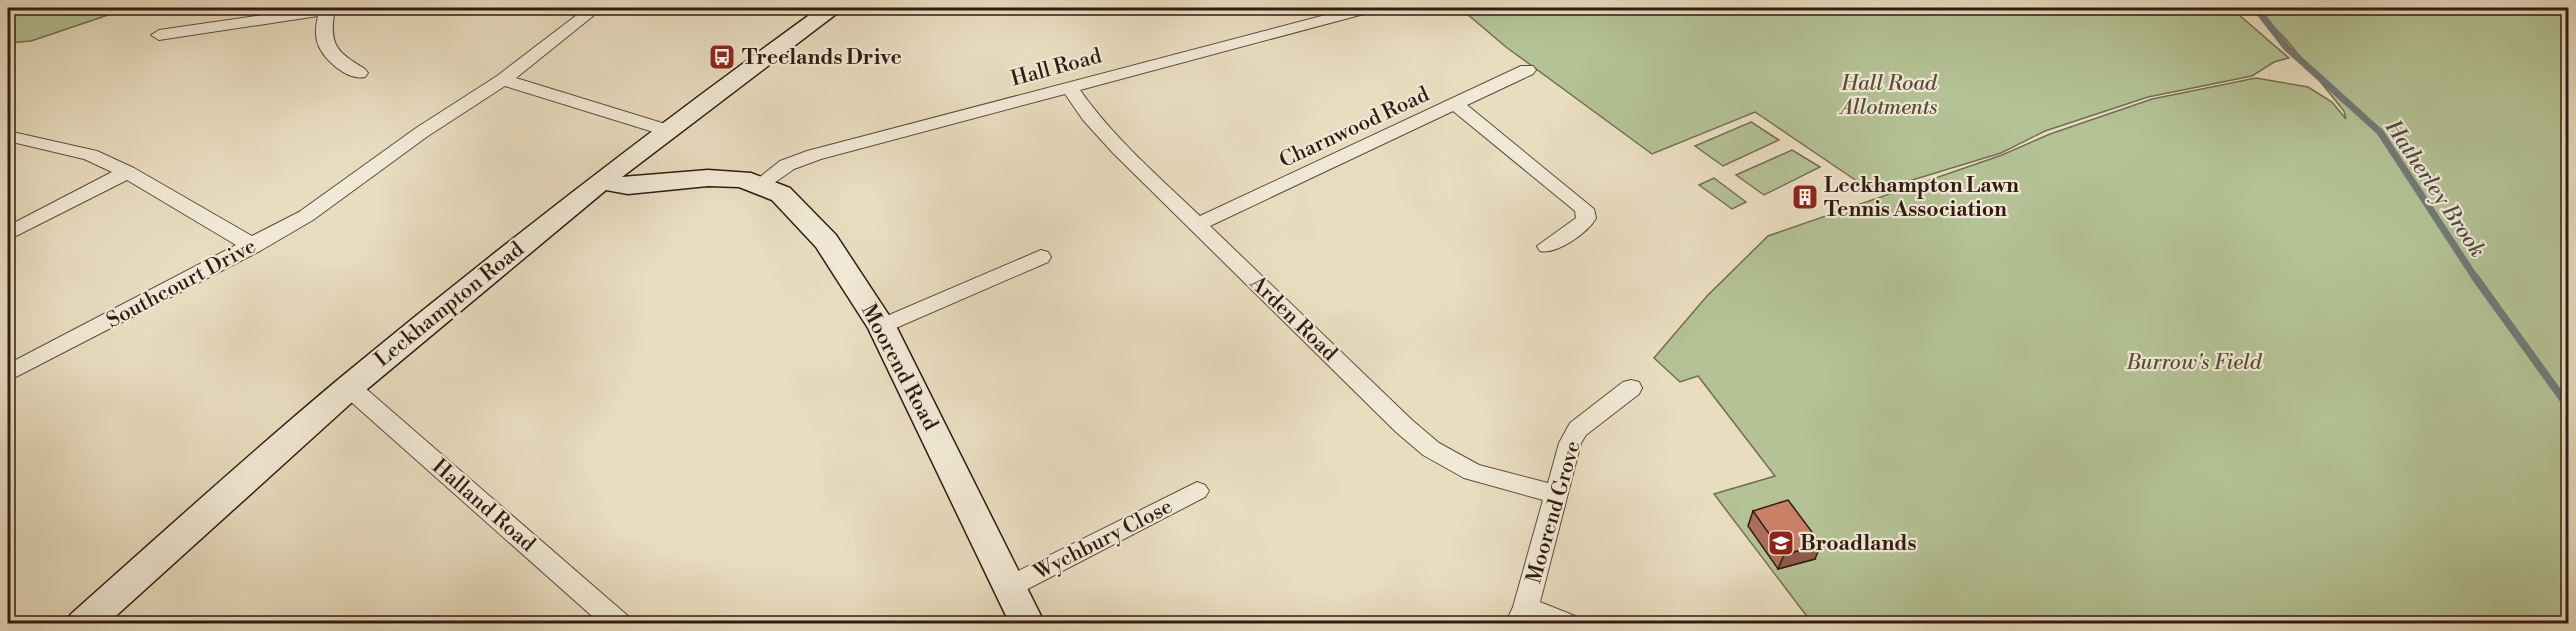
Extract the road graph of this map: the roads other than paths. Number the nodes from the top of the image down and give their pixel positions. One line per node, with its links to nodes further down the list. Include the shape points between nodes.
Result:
1 (334, 8): 5 (street); 7 (street, via 322,30 324,44 335,58)
2 (833, 8): 11 (street, Leckhampton Road)
3 (1370, 8): 9 (street, Hall Road)
4 (586, 9): 8 (street)
5 (159, 35)
6 (1527, 70): 10 (street, Charnwood Road)
7 (359, 73)
8 (503, 80): 11 (street); 18 (street, Southcourt Drive, via 422,132 306,216)
9 (1069, 87): 15 (street, Hall Road, via 814,155 787,165); 16 (street, Arden Road, via 1089,116)
10 (1455, 105): 16 (street, Charnwood Road); 19 (street, via 1584,208 1584,222)
11 (666, 130): 14 (street, Leckhampton Road)
12 (8, 136): 13 (street, via 90,155)
13 (127, 172): 17 (street); 18 (street)
14 (602, 182): 15 (street, Moorend Road, via 628,186 708,178); 23 (street, Leckhampton Road)
15 (760, 184): 21 (street, Moorend Road, via 781,194 826,241)
16 (1198, 224): 26 (street, Arden Road, via 1431,449 1472,472)
17 (8, 234)
18 (253, 246): 22 (street, Southcourt Drive)
19 (1547, 246)
20 (1041, 257): 21 (street)
21 (882, 326): 27 (street, Moorend Road)
22 (8, 374)
23 (349, 387): 29 (street, Leckhampton Road); 30 (street, Halland Road)
24 (1630, 388): 26 (street, Moorend Grove, via 1578,429)
25 (1197, 491): 27 (street, Wychbury Close)
26 (1555, 495): 28 (street, Moorend Grove)
27 (1009, 587): 31 (street, Moorend Road)
28 (1522, 615): 32 (street)
29 (83, 624)
30 (619, 624)
31 (1028, 624)
32 (1566, 624)

